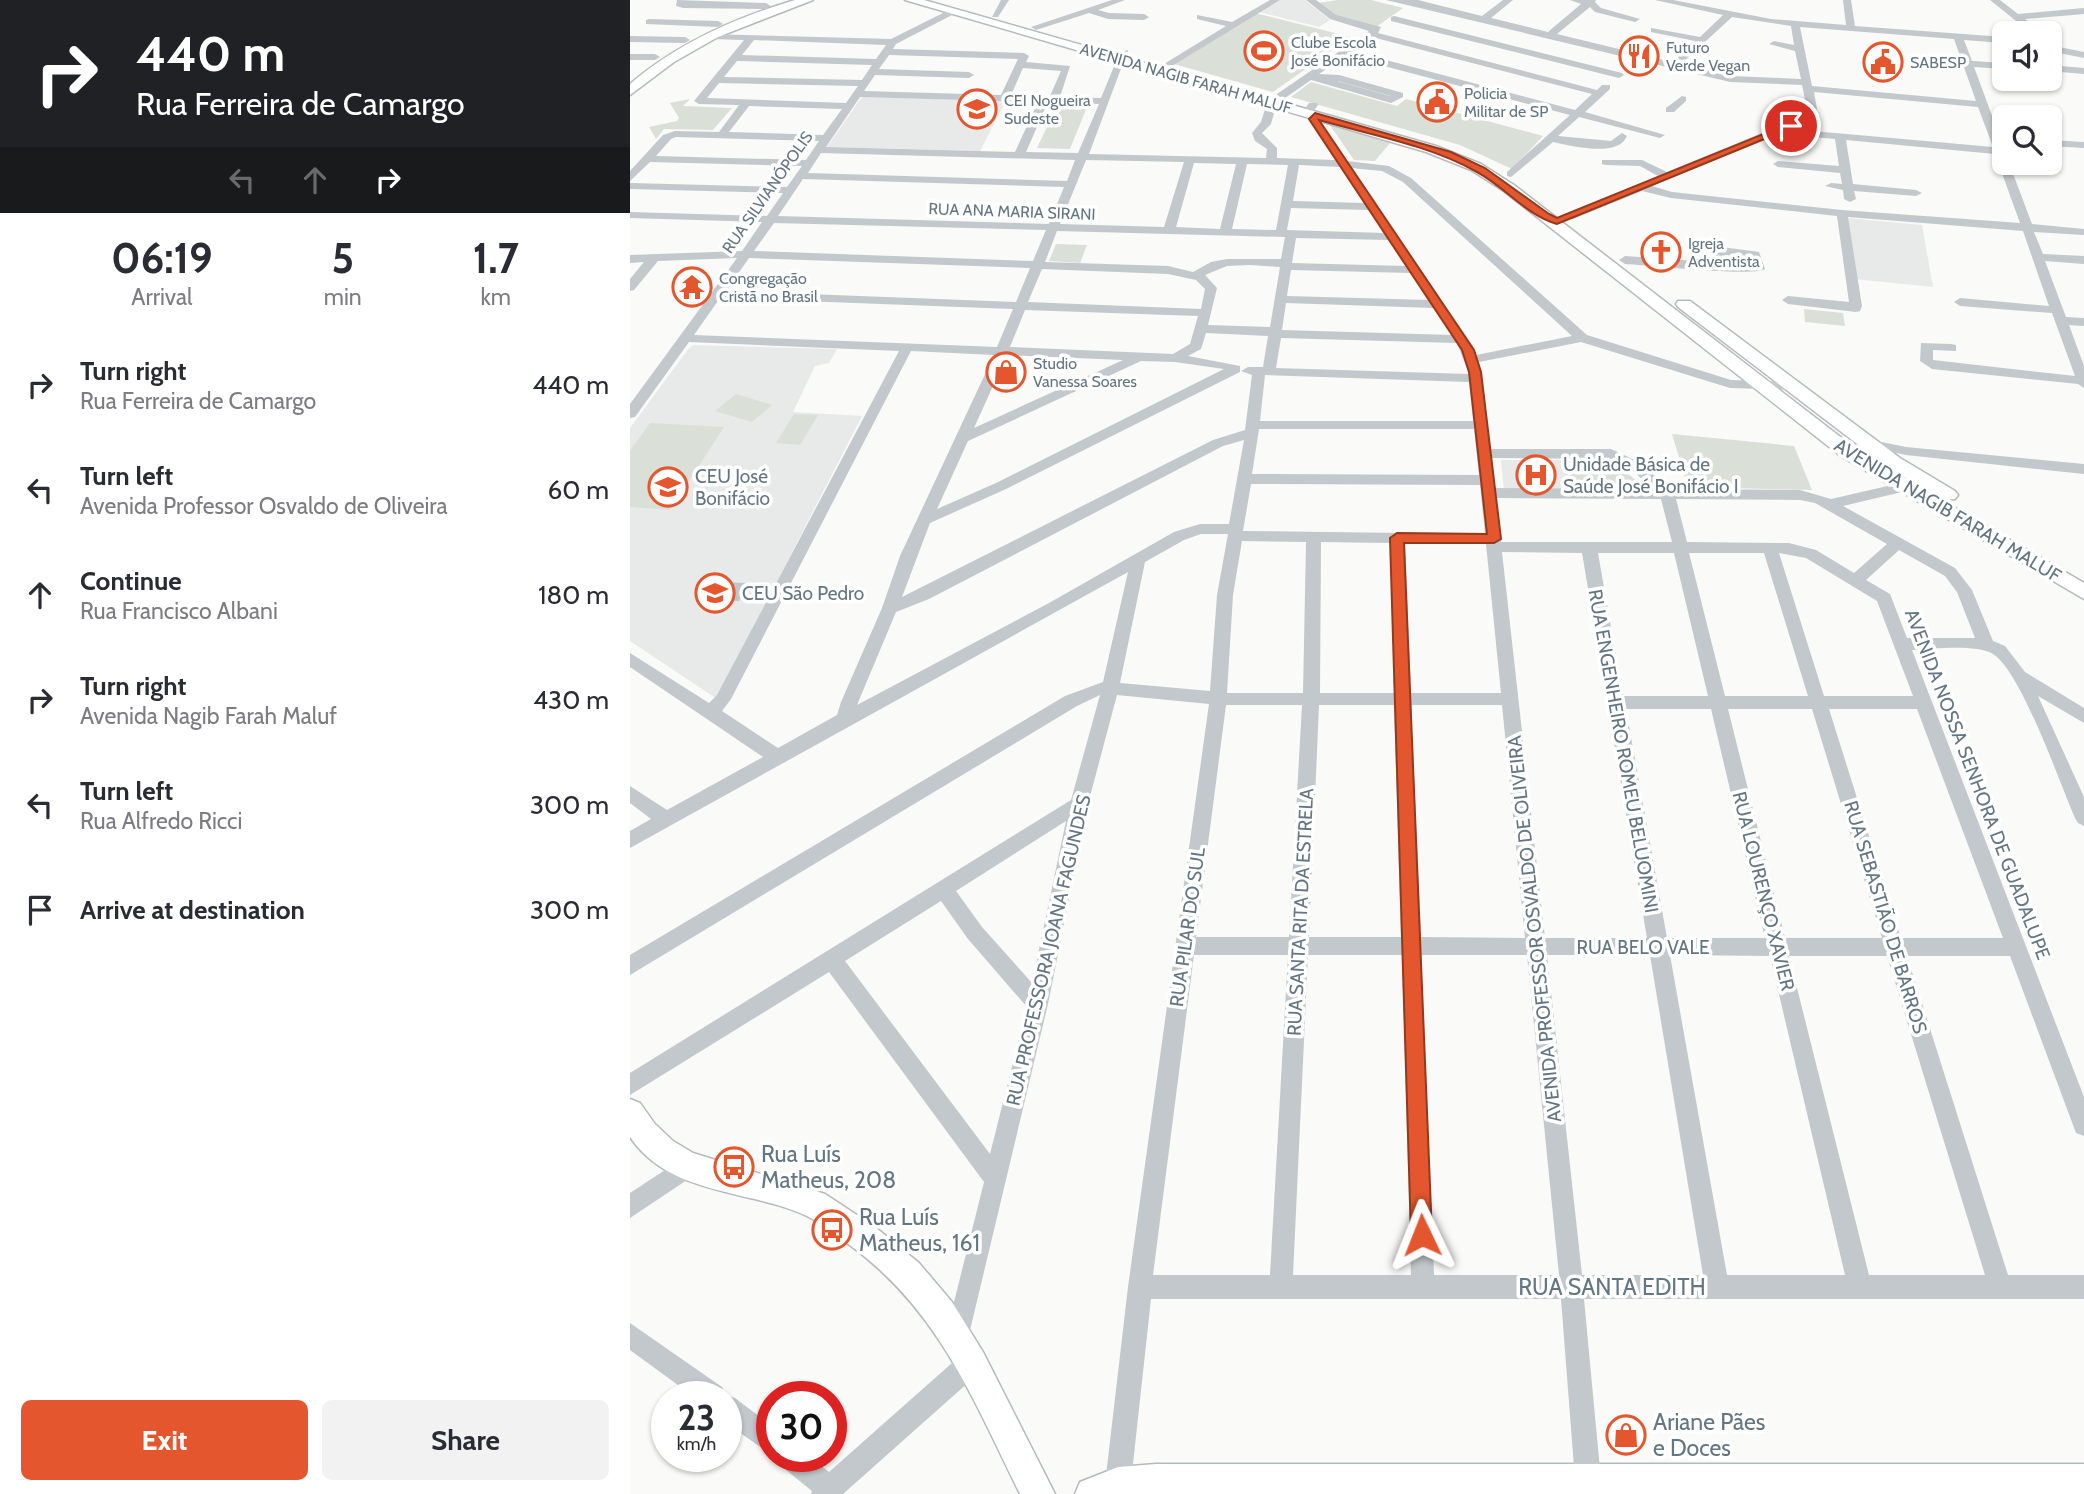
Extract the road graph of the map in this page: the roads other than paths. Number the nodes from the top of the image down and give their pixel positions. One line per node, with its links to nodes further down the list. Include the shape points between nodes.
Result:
1 (682, 0): 20 (street, via 679,4)
2 (785, 0): 20 (main road)
3 (807, 0): 46 (main road)
4 (911, 0): 24 (main road, AVENIDA NAGIB FARAH MALUF)
5 (941, 0): 21 (main road, AVENIDA NAGIB FARAH MALUF)
6 (1005, 0): 25 (street)
7 (1071, 0): 30 (street)
8 (1121, 0): 22 (street)
9 (1276, 0): 37 (street)
10 (1310, 0): 44 (street, via 1333,17)
11 (1390, 0): 19 (street)
12 (1509, 0): 32 (street)
13 (1574, 0): 18 (street)
14 (1659, 0): 26 (street)
15 (1738, 0): 26 (street)
16 (1847, 0): 42 (street)
17 (1994, 0): 29 (street)
18 (1590, 2): 33 (street, via 1598,10); 45 (street)
19 (1418, 3): 31 (street); 32 (street)
20 (766, 6): 36 (main road)
21 (969, 8): 24 (main road); 25 (main road, AVENIDA NAGIB FARAH MALUF)
22 (1088, 10): 27 (street); 30 (street)
23 (2084, 10): 29 (street)
24 (951, 12): 39 (main road, AVENIDA NAGIB FARAH MALUF); 54 (street, RUA SILVIANÓPOLIS)
25 (995, 15): 40 (main road, AVENIDA NAGIB FARAH MALUF)
26 (1733, 16): 38 (street); 53 (street)
27 (1144, 17)
28 (1200, 17): 37 (street)
29 (2016, 17): 34 (street)
30 (1065, 18): 40 (street)
31 (1394, 19): 44 (street); 55 (street)
32 (1484, 19): 41 (street)
33 (1635, 19)
34 (2021, 21)
35 (649, 22): 36 (street)
36 (718, 24): 48 (main road)
37 (1233, 25): 73 (street)
38 (1795, 25): 42 (street); 59 (street)
39 (1007, 27): 40 (main road); 64 (main road, AVENIDA NAGIB FARAH MALUF)
40 (1036, 27): 64 (main road, AVENIDA NAGIB FARAH MALUF)
41 (1528, 29): 45 (street); 57 (street)
42 (1851, 29): 47 (street)
43 (1654, 30): 53 (street)
44 (1374, 32): 61 (street); 71 (street)
45 (1550, 35): 67 (street)
46 (710, 36): 48 (main road); 49 (street); 90 (main road, via 667,60)
47 (1958, 37): 52 (street); 74 (street)
48 (688, 38): 50 (street); 66 (main road)
49 (751, 38): 51 (street); 68 (street)
50 (630, 39)
51 (785, 39): 54 (street); 69 (street)
52 (1992, 39)
53 (1703, 40): 75 (street)
54 (893, 42): 60 (street, RUA SILVIANÓPOLIS)
55 (1488, 42): 57 (street); 71 (street)
56 (1774, 44): 59 (street)
57 (1511, 48): 80 (street); 83 (street)
58 (2062, 48): 62 (street)
59 (1800, 49): 89 (street)
60 (886, 52): 63 (street); 77 (street, RUA SILVIANÓPOLIS)
61 (1343, 52): 80 (street); 84 (street)
62 (2083, 52)
63 (981, 54): 70 (street); 82 (street)
64 (1124, 56): 73 (main road, AVENIDA NAGIB FARAH MALUF); 96 (main road, AVENIDA NAGIB FARAH MALUF); 98 (street)
65 (630, 57): 66 (street)
66 (655, 57): 81 (main road)
67 (1639, 57): 75 (street); 83 (street)
68 (733, 58): 69 (street); 85 (street)
69 (768, 59): 72 (street)
70 (1019, 60): 94 (street); 95 (street, via 1067,69)
71 (1467, 60): 80 (street)
72 (831, 61): 77 (street); 87 (street)
73 (1169, 64): 96 (main road, AVENIDA NAGIB FARAH MALUF)
74 (1967, 64): 76 (street); 101 (street)
75 (1674, 65): 89 (street, via 1744,80)
76 (1992, 65)
77 (876, 67): 82 (street); 88 (street, RUA SILVIANÓPOLIS)
78 (2062, 69): 79 (street)
79 (2084, 71)
80 (1477, 72): 91 (street); 107 (street)
81 (630, 75)
82 (969, 75): 93 (street)
83 (1619, 75): 91 (street)
84 (1313, 76): 84 (street, via 1391,100 1399,95 1339,78); 96 (street)
85 (715, 79): 86 (street); 99 (street, via 698,100)
86 (789, 81): 87 (street); 100 (street)
87 (815, 82): 88 (street)
88 (864, 83): 92 (street, RUA SILVIANÓPOLIS)
89 (1808, 85): 101 (street); 110 (street, via 1810,114)
90 (630, 91)
91 (1599, 93): 107 (street)
92 (857, 94): 93 (street); 103 (street, RUA SILVIANÓPOLIS)
93 (957, 97): 94 (street)
94 (1005, 98): 95 (street)
95 (1049, 99): 98 (street); 123 (street)
96 (1273, 99): 105 (main road, AVENIDA NAGIB FARAH MALUF); 128 (street, via 1266,124 1257,133 1272,148)
97 (1682, 99): 104 (street)
98 (1105, 101): 124 (street)
99 (746, 103): 100 (street); 111 (street)
100 (772, 104): 102 (street)
101 (1981, 104): 108 (street)
102 (797, 105): 103 (street); 106 (street)
103 (849, 106): 116 (street, RUA SILVIANÓPOLIS)
104 (1670, 110)
105 (1314, 112): 132 (street, AVENIDA PROFESSOR OSVALDO DE OLIVEIRA); 135 (main road, AVENIDA NAGIB FARAH MALUF, via 1441,142); 152 (main road, AVENIDA NAGIB FARAH MALUF, via 1447,155 1496,180)
106 (789, 115)
107 (1576, 115): 112 (street); 117 (street)
108 (1992, 125)
109 (781, 126): 113 (street)
110 (1780, 131): 115 (street); 139 (street)
111 (722, 135): 120 (street); 125 (street, via 675,134)
112 (1660, 135)
113 (773, 136): 116 (street); 120 (street)
114 (1622, 136): 117 (street, via 1619,143 1611,144)
115 (1840, 137): 122 (street); 134 (street)
116 (827, 138): 121 (street, RUA SILVIANÓPOLIS)
117 (1551, 138): 135 (street)
118 (2062, 144): 119 (street)
119 (2084, 145)
120 (737, 148): 125 (street); 136 (street)
121 (818, 150): 123 (street); 131 (street, RUA SILVIANÓPOLIS)
122 (1992, 150)
123 (1018, 155): 124 (street)
124 (1082, 157): 126 (street); 141 (street)
125 (647, 159): 140 (street)
126 (1190, 159): 127 (street); 157 (street)
127 (1242, 161): 128 (street); 159 (street)
128 (1271, 162): 129 (street)
129 (1294, 162): 132 (street); 149 (street, RUA PILAR DO SUL)
130 (1606, 162): 139 (street, via 1642,163)
131 (809, 163): 136 (street); 138 (street, RUA SILVIANÓPOLIS)
132 (1345, 164): 150 (street, AVENIDA PROFESSOR OSVALDO DE OLIVEIRA); 186 (street, via 1385,167 1407,180)
133 (1778, 164): 134 (street)
134 (1845, 170): 145 (street)
135 (1511, 174): 153 (main road, AVENIDA NAGIB FARAH MALUF)
136 (745, 175): 146 (street); 148 (street)
137 (2007, 175): 155 (street)
138 (800, 176): 141 (street); 146 (street, RUA SILVIANÓPOLIS)
139 (1667, 177): 144 (street)
140 (630, 178)
141 (1071, 184): 156 (street)
142 (630, 186): 148 (street)
143 (1831, 186): 145 (street)
144 (1642, 187): 151 (street, via 1671,195); 153 (street)
145 (1848, 188): 147 (street); 151 (street)
146 (790, 190): 154 (street, RUA SILVIANÓPOLIS)
147 (1916, 193)
148 (648, 204): 154 (street, RUA ANA MARIA SIRANI)
149 (1287, 204): 150 (street); 160 (street, RUA PILAR DO SUL)
150 (1373, 207): 161 (street, AVENIDA PROFESSOR OSVALDO DE OLIVEIRA)
151 (1847, 213): 155 (street); 176 (street, via 1844,238 1856,307)
152 (1545, 217): 153 (main road); 201 (main road, AVENIDA NAGIB FARAH MALUF)
153 (1569, 218): 166 (main road, AVENIDA NAGIB FARAH MALUF)
154 (770, 219): 156 (street, RUA ANA MARIA SIRANI); 162 (street, RUA SILVIANÓPOLIS)
155 (2026, 227): 158 (street); 163 (street)
156 (1054, 228): 157 (street, RUA ANA MARIA SIRANI); 168 (street)
157 (1169, 231): 159 (street, RUA ANA MARIA SIRANI)
158 (2084, 232)
159 (1225, 233): 160 (street, RUA ANA MARIA SIRANI)
160 (1286, 234): 161 (street, RUA ANA MARIA SIRANI); 169 (street, RUA PILAR DO SUL)
161 (1393, 237): 171 (street, AVENIDA PROFESSOR OSVALDO DE OLIVEIRA)
162 (746, 254): 164 (street); 168 (street); 174 (street, RUA SILVIANÓPOLIS)
163 (2037, 257): 167 (street); 181 (street)
164 (654, 258): 165 (street); 173 (street)
165 (630, 260)
166 (1625, 260): 170 (street); 202 (main road, AVENIDA NAGIB FARAH MALUF)
167 (2084, 261)
168 (1038, 265): 172 (street, via 1168,270); 179 (street)
169 (1285, 265): 171 (street); 172 (street, via 1217,262); 175 (street, RUA PILAR DO SUL)
170 (1718, 267)
171 (1415, 270): 178 (street, AVENIDA PROFESSOR OSVALDO DE OLIVEIRA)
172 (1195, 276): 180 (street, via 1211,288)
173 (630, 287)
174 (717, 294): 179 (street); 185 (street, RUA SILVIANÓPOLIS)
175 (1279, 299): 178 (street); 183 (street, RUA PILAR DO SUL)
176 (1788, 300)
177 (1960, 302): 181 (street)
178 (1438, 304): 187 (street, AVENIDA PROFESSOR OSVALDO DE OLIVEIRA)
179 (1021, 306): 180 (street); 190 (street)
180 (1207, 313): 184 (street)
181 (2059, 315): 182 (street); 191 (street)
182 (2084, 322)
183 (1274, 332): 184 (street); 187 (street); 197 (street, RUA PILAR DO SUL)
184 (1200, 335): 194 (street, via 1192,350); 195 (street)
185 (685, 338): 188 (street); 203 (street, RUA SILVIANÓPOLIS)
186 (1582, 338): 196 (street); 200 (street)
187 (1461, 339): 196 (street, AVENIDA PROFESSOR OSVALDO DE OLIVEIRA)
188 (907, 347): 190 (street); 243 (street, via 723,699)
189 (1951, 348): 199 (street, via 1926,346 1927,361)
190 (1002, 351): 192 (street); 206 (street)
191 (2078, 354): 199 (street)
192 (1105, 355): 193 (street); 198 (street, via 1114,365)
193 (1138, 357): 194 (street); 198 (street)
194 (1178, 359): 195 (street)
195 (1231, 367): 197 (street); 216 (street, via 1001,486)
196 (1473, 369): 197 (street); 204 (street, AVENIDA PROFESSOR OSVALDO DE OLIVEIRA)
197 (1264, 371): 205 (street, RUA PILAR DO SUL)
198 (1108, 373): 206 (street)
199 (2083, 382)
200 (1730, 384): 201 (street); 202 (street)
201 (1762, 386): 202 (main road, AVENIDA NAGIB FARAH MALUF)
202 (1790, 392): 208 (main road, AVENIDA NAGIB FARAH MALUF, via 1867,443); 213 (main road, AVENIDA NAGIB FARAH MALUF, via 1849,453)
203 (630, 414)
204 (1482, 425): 205 (street); 207 (street, AVENIDA PROFESSOR OSVALDO DE OLIVEIRA)
205 (1253, 429): 210 (street, RUA PILAR DO SUL); 229 (street)
206 (962, 438): 216 (street)
207 (1485, 453): 212 (street, AVENIDA PROFESSOR OSVALDO DE OLIVEIRA); 214 (street, via 1611,454 1629,462)
208 (1900, 457): 209 (street); 211 (main road, AVENIDA NAGIB FARAH MALUF)
209 (2084, 469)
210 (1243, 479): 212 (street); 217 (street, RUA PILAR DO SUL)
211 (1925, 481): 213 (street); 226 (main road, AVENIDA NAGIB FARAH MALUF)
212 (1489, 487): 214 (street); 221 (street, AVENIDA PROFESSOR OSVALDO DE OLIVEIRA)
213 (1905, 488): 215 (street); 228 (main road, AVENIDA NAGIB FARAH MALUF)
214 (1666, 495): 215 (street, via 1800,495); 223 (street, RUA LOURENÇO XAVIER)
215 (1830, 504): 220 (street)
216 (925, 520): 229 (street)
217 (1237, 533): 218 (street, AVENIDA NOSSA SENHORA DE GUADALUPE); 225 (street, AVENIDA NOSSA SENHORA DE GUADALUPE, via 1191,531); 235 (street, RUA PILAR DO SUL, via 1225,595)
218 (1314, 537): 219 (street, AVENIDA NOSSA SENHORA DE GUADALUPE); 236 (street, RUA SANTA RITA DA ESTRELA)
219 (1397, 538): 221 (street, AVENIDA NOSSA SENHORA DE GUADALUPE); 237 (street)
220 (1899, 542): 227 (street); 231 (street, via 1957,580)
221 (1495, 543): 222 (street, AVENIDA NOSSA SENHORA DE GUADALUPE); 238 (street, AVENIDA PROFESSOR OSVALDO DE OLIVEIRA)
222 (1589, 547): 223 (street, AVENIDA NOSSA SENHORA DE GUADALUPE); 241 (street, RUA ENGENHEIRO ROMEU BELUOMINI)
223 (1679, 548): 224 (street, AVENIDA NOSSA SENHORA DE GUADALUPE); 239 (street, RUA LOURENÇO XAVIER)
224 (1770, 548): 227 (street, AVENIDA NOSSA SENHORA DE GUADALUPE, via 1800,550); 242 (street, RUA SEBASTIÃO DE BARROS)
225 (1138, 561): 234 (street, RUA PROFESSORA JOANA FAGUNDES); 245 (street, AVENIDA NOSSA SENHORA DE GUADALUPE)
226 (2084, 574)
227 (1856, 580): 230 (street, AVENIDA NOSSA SENHORA DE GUADALUPE, via 1884,598)
228 (2084, 592)
229 (890, 608): 245 (street)
230 (1903, 644): 231 (street); 240 (street, AVENIDA NOSSA SENHORA DE GUADALUPE)
231 (1986, 645): 233 (street, via 2004,653)
232 (630, 659): 243 (street)
233 (2019, 676): 244 (street); 249 (street)
234 (1110, 688): 235 (street); 248 (street, RUA PROFESSORA JOANA FAGUNDES); 262 (street, via 1071,701)
235 (1217, 698): 236 (street); 253 (street, RUA PILAR DO SUL)
236 (1311, 699): 237 (street); 254 (street, RUA SANTA RITA DA ESTRELA)
237 (1404, 699): 238 (street); 255 (street)
238 (1510, 699): 256 (street, AVENIDA PROFESSOR OSVALDO DE OLIVEIRA)
239 (1718, 702): 241 (street); 242 (street); 258 (street, RUA LOURENÇO XAVIER)
240 (1925, 702): 242 (street); 259 (street, AVENIDA NOSSA SENHORA DE GUADALUPE)
241 (1617, 703): 257 (street, RUA ENGENHEIRO ROMEU BELUOMINI)
242 (1820, 703): 260 (street, RUA SEBASTIÃO DE BARROS)
243 (712, 712): 246 (street)
244 (2084, 716)
245 (845, 719): 246 (street, AVENIDA NOSSA SENHORA DE GUADALUPE)
246 (779, 758): 250 (street, AVENIDA NOSSA SENHORA DE GUADALUPE)
247 (630, 793): 250 (street)
248 (1079, 804): 252 (street); 263 (street, RUA PROFESSORA JOANA FAGUNDES)
249 (2084, 818)
250 (666, 820): 251 (street, AVENIDA NOSSA SENHORA DE GUADALUPE)
251 (630, 840)
252 (943, 888): 261 (street); 263 (street, via 975,933)
253 (1184, 946): 254 (street, RUA BELO VALE); 271 (street, RUA PILAR DO SUL)
254 (1298, 947): 255 (street, RUA BELO VALE); 272 (street, RUA SANTA RITA DA ESTRELA)
255 (1413, 947): 256 (street, RUA BELO VALE); 273 (street)
256 (1535, 947): 257 (street, RUA BELO VALE); 274 (street, AVENIDA PROFESSOR OSVALDO DE OLIVEIRA)
257 (1658, 947): 258 (street, RUA BELO VALE); 270 (street, RUA ENGENHEIRO ROMEU BELUOMINI)
258 (1777, 947): 260 (street, RUA BELO VALE); 275 (street, RUA LOURENÇO XAVIER)
259 (2018, 947): 260 (street, RUA BELO VALE); 266 (street, AVENIDA NOSSA SENHORA DE GUADALUPE)
260 (1896, 948): 276 (street, RUA SEBASTIÃO DE BARROS)
261 (831, 958): 264 (street); 268 (street)
262 (630, 966)
263 (1038, 1004): 268 (street, RUA PROFESSORA JOANA FAGUNDES)
264 (630, 1085)
265 (630, 1113): 267 (main road, via 654,1145)
266 (2084, 1125)
267 (688, 1166): 269 (street); 279 (main road, via 803,1200 828,1212 892,1260 922,1290)
268 (996, 1180): 279 (street, RUA PROFESSORA JOANA FAGUNDES)
269 (630, 1207)
270 (1717, 1286): 274 (street, RUA SANTA EDITH); 275 (street, RUA SANTA EDITH)
271 (1140, 1287): 272 (street, RUA SANTA EDITH); 289 (street, RUA PILAR DO SUL)
272 (1281, 1287): 273 (street, RUA SANTA EDITH)
273 (1423, 1287): 274 (street, RUA SANTA EDITH)
274 (1570, 1287): 284 (street, AVENIDA PROFESSOR OSVALDO DE OLIVEIRA)
275 (1860, 1287): 276 (street, RUA SANTA EDITH)
276 (2000, 1287): 277 (street, RUA SANTA EDITH)
277 (2084, 1287)
278 (630, 1335): 280 (street)
279 (963, 1351): 288 (street); 290 (main road)
280 (693, 1381)
281 (742, 1419): 282 (street)
282 (756, 1430)
283 (806, 1472): 288 (street)
284 (1575, 1484): 286 (main road); 287 (main road)
285 (2078, 1485): 287 (main road)
286 (1338, 1487): 289 (main road, via 1156,1480)
287 (1783, 1487)
288 (827, 1491)
289 (1111, 1491)
290 (1038, 1494)

